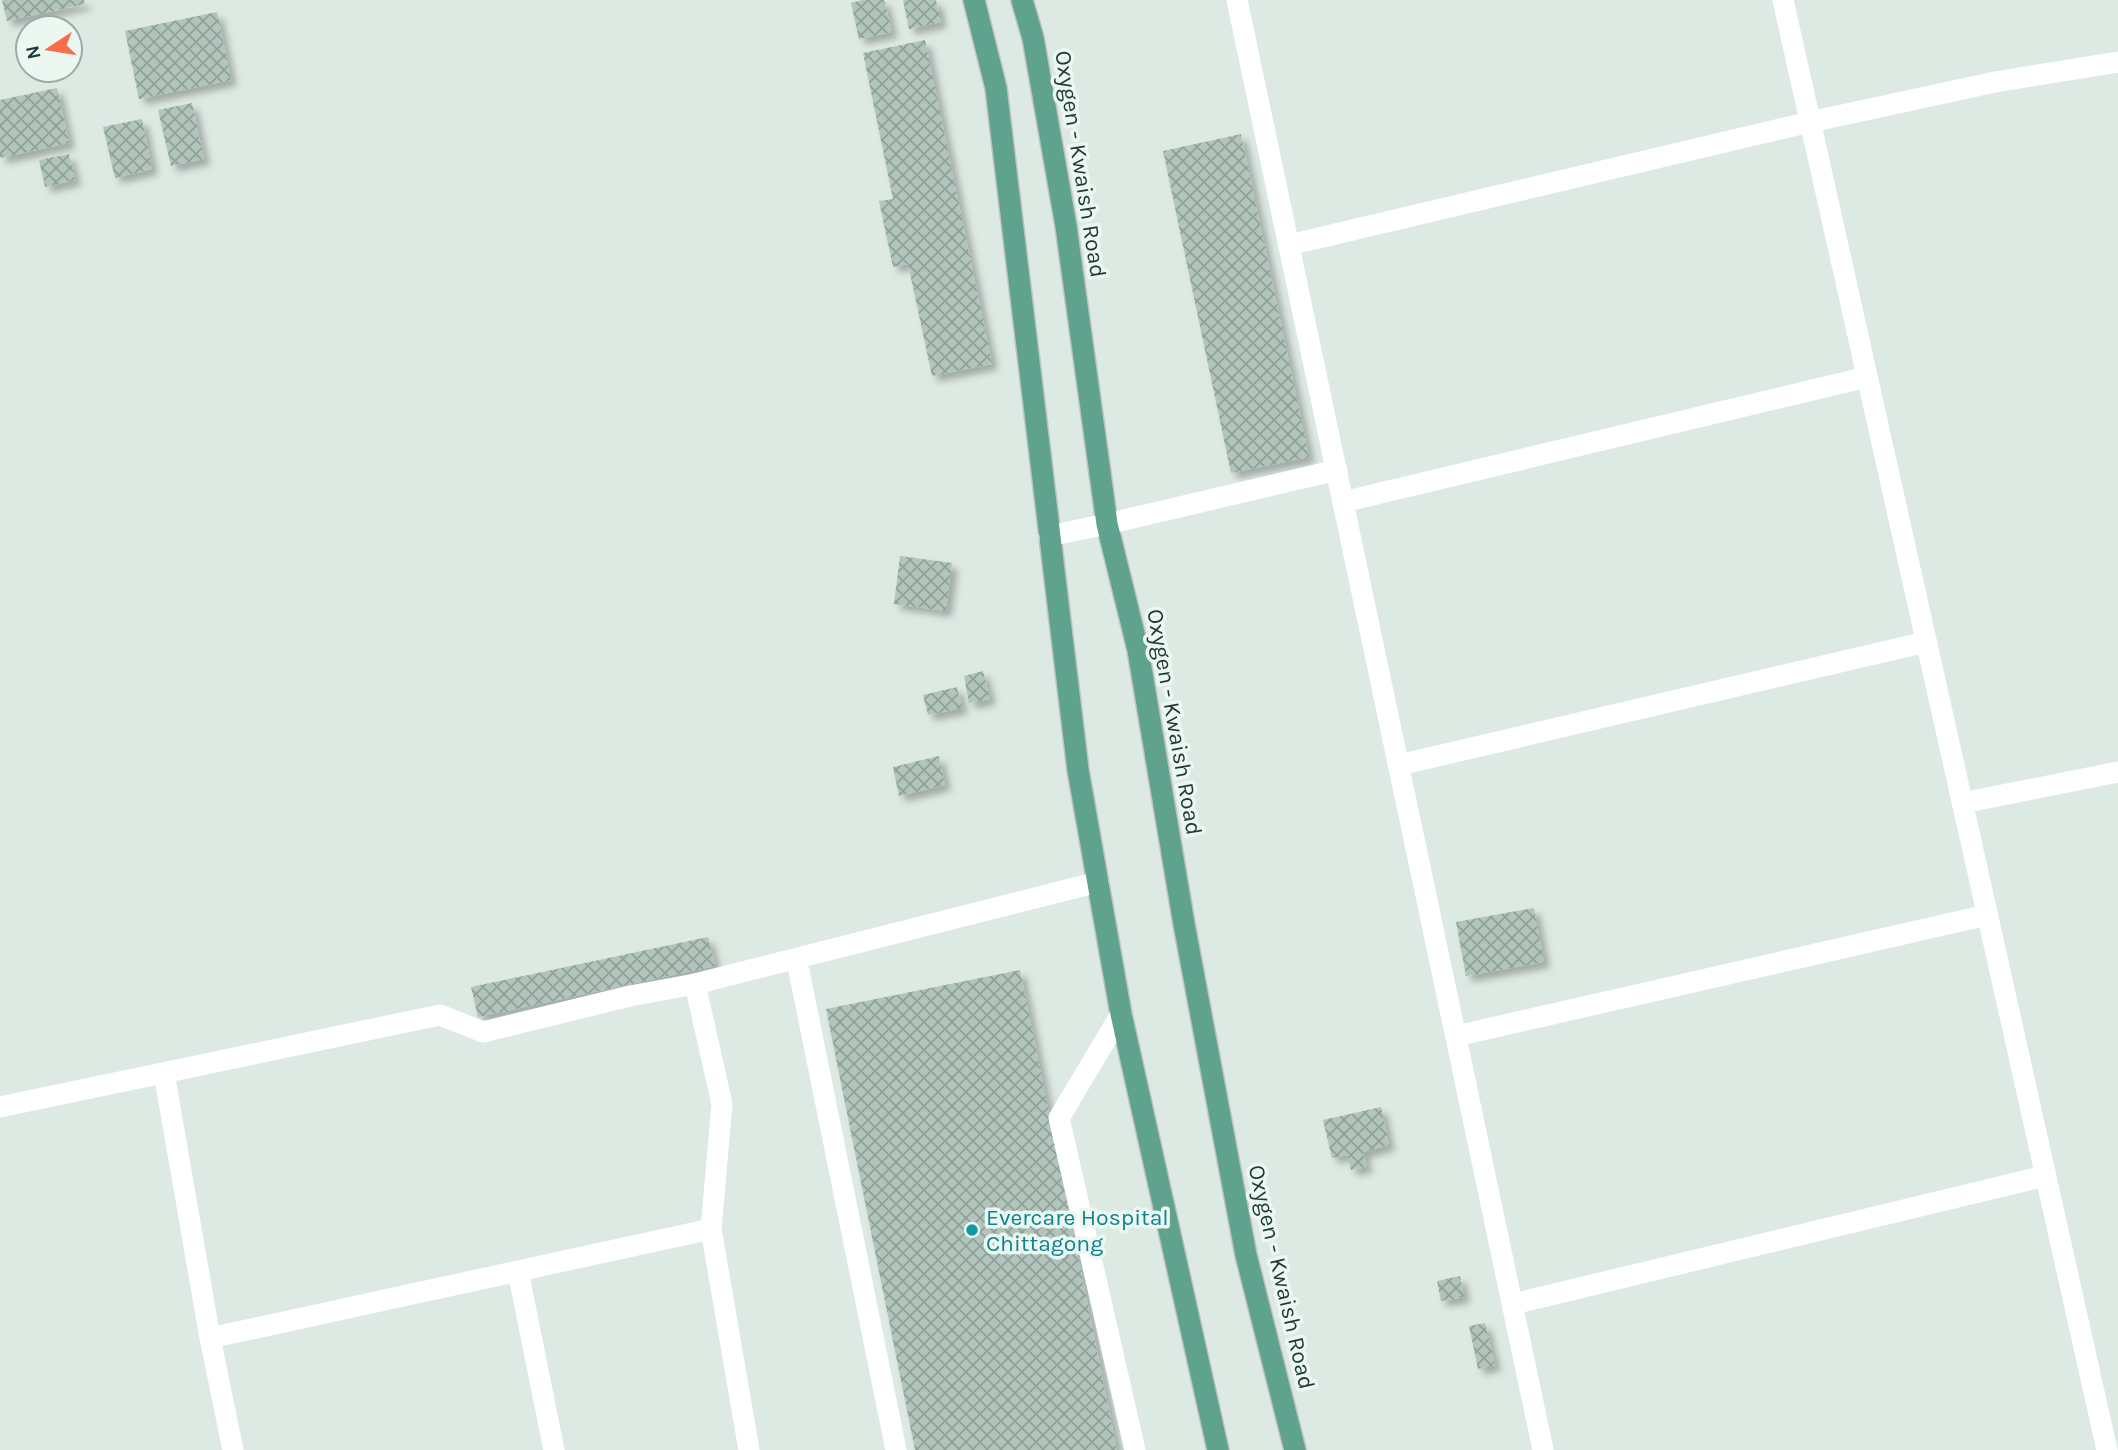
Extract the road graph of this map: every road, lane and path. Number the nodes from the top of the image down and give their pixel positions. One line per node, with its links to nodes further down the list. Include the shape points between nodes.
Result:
1 (975, 0): 12 (main road, via 996,88)
2 (1022, 0): 11 (main road, Oxygen - Kwaish Road, via 1033,38 1066,226)
3 (1237, 0): 7 (street)
4 (1783, 0): 6 (street)
5 (2118, 62): 6 (street, via 1994,82)
6 (1810, 122): 7 (street); 8 (street)
7 (1289, 245): 9 (street)
8 (1867, 377): 10 (street); 13 (street)
9 (1337, 470): 10 (street); 11 (street)
10 (1343, 502): 14 (street)
11 (1107, 524): 12 (street); 36 (main road, Oxygen - Kwaish Road, via 1138,650 1246,1255)
12 (1049, 536): 17 (main road)
13 (1926, 642): 14 (street); 16 (street)
14 (1399, 765): 22 (street)
15 (2118, 772): 16 (street)
16 (1962, 803): 18 (street)
17 (1098, 882): 20 (street); 21 (main road)
18 (1987, 915): 22 (street); 25 (street)
19 (799, 971): 33 (street)
20 (695, 984): 23 (street, via 483,1032 440,1016); 26 (street, via 722,1104)
21 (1121, 1014): 34 (street, via 1059,1118); 35 (main road)
22 (1456, 1036): 28 (street)
23 (164, 1073): 24 (street); 29 (street)
24 (0, 1107)
25 (2045, 1176): 28 (street); 38 (street)
26 (711, 1229): 27 (street); 32 (street)
27 (517, 1271): 29 (street); 31 (street)
28 (1513, 1304): 37 (street)
29 (210, 1338): 30 (street)
30 (233, 1450)
31 (554, 1450)
32 (749, 1450)
33 (896, 1450)
34 (1135, 1450)
35 (1218, 1450)
36 (1296, 1450)
37 (1543, 1450)
38 (2107, 1450)

